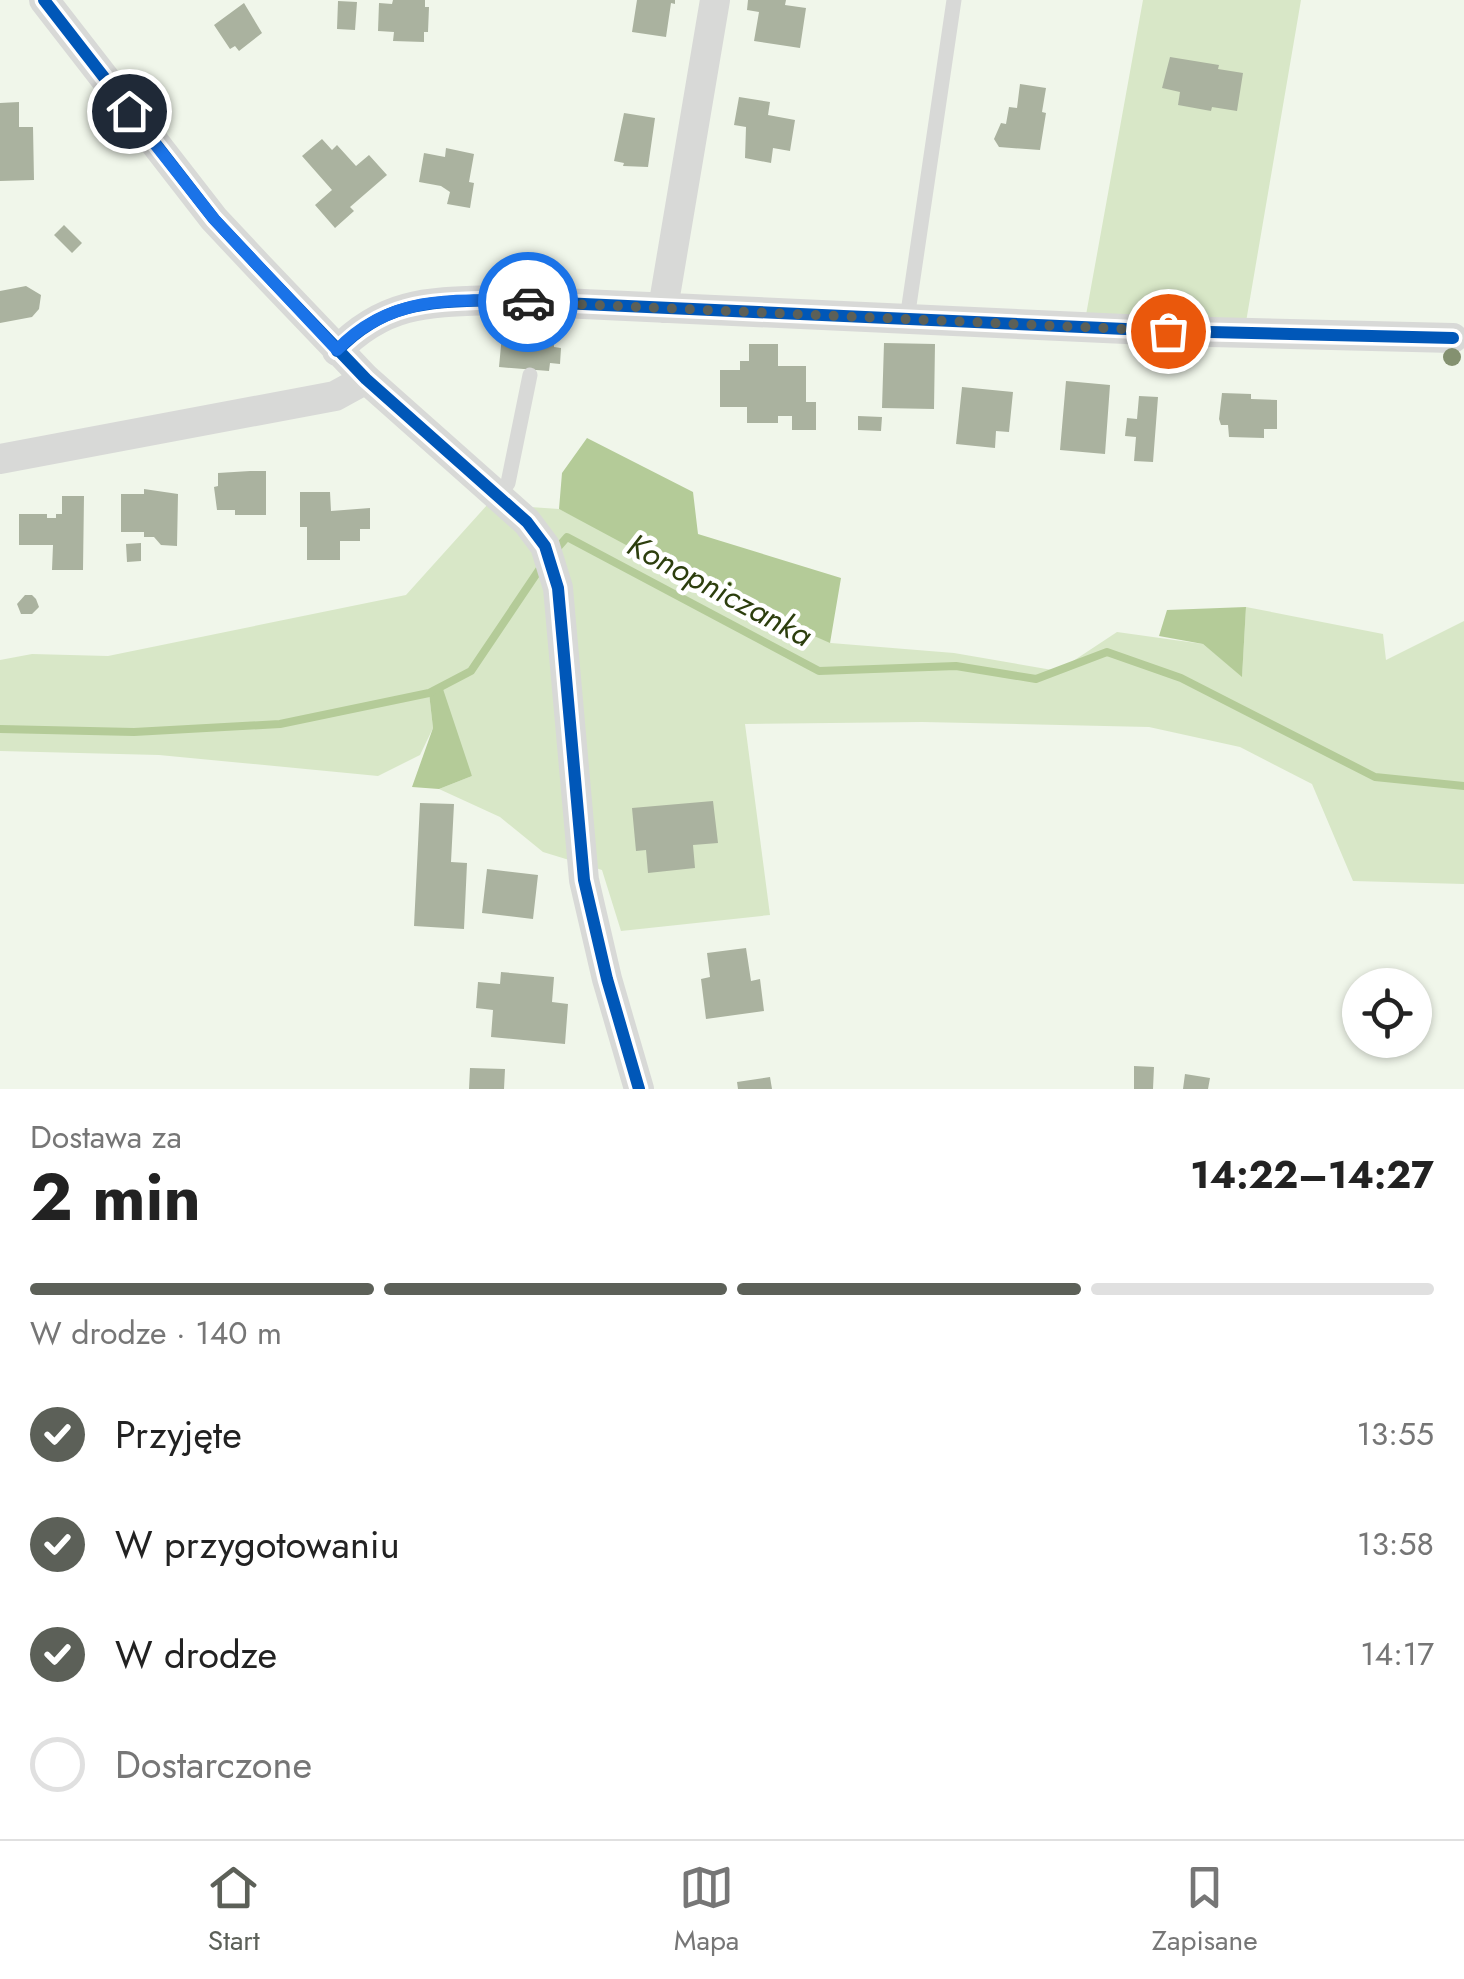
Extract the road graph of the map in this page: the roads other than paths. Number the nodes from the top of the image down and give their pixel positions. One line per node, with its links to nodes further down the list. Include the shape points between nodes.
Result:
1 (44, 0): 7 (street, via 214,219)
2 (715, 0): 4 (street)
3 (954, 0): 5 (lane)
4 (662, 308): 5 (street); 7 (street, via 420,302 374,320)
5 (907, 319): 6 (street)
6 (1453, 338)
7 (337, 350): 9 (street)
8 (530, 375): 11 (lane, via 508,483)
9 (366, 379): 10 (street, via 335,396); 11 (street)
10 (0, 459)
11 (498, 498): 12 (street, via 527,522 549,558 562,621 584,880)
12 (640, 1089)

